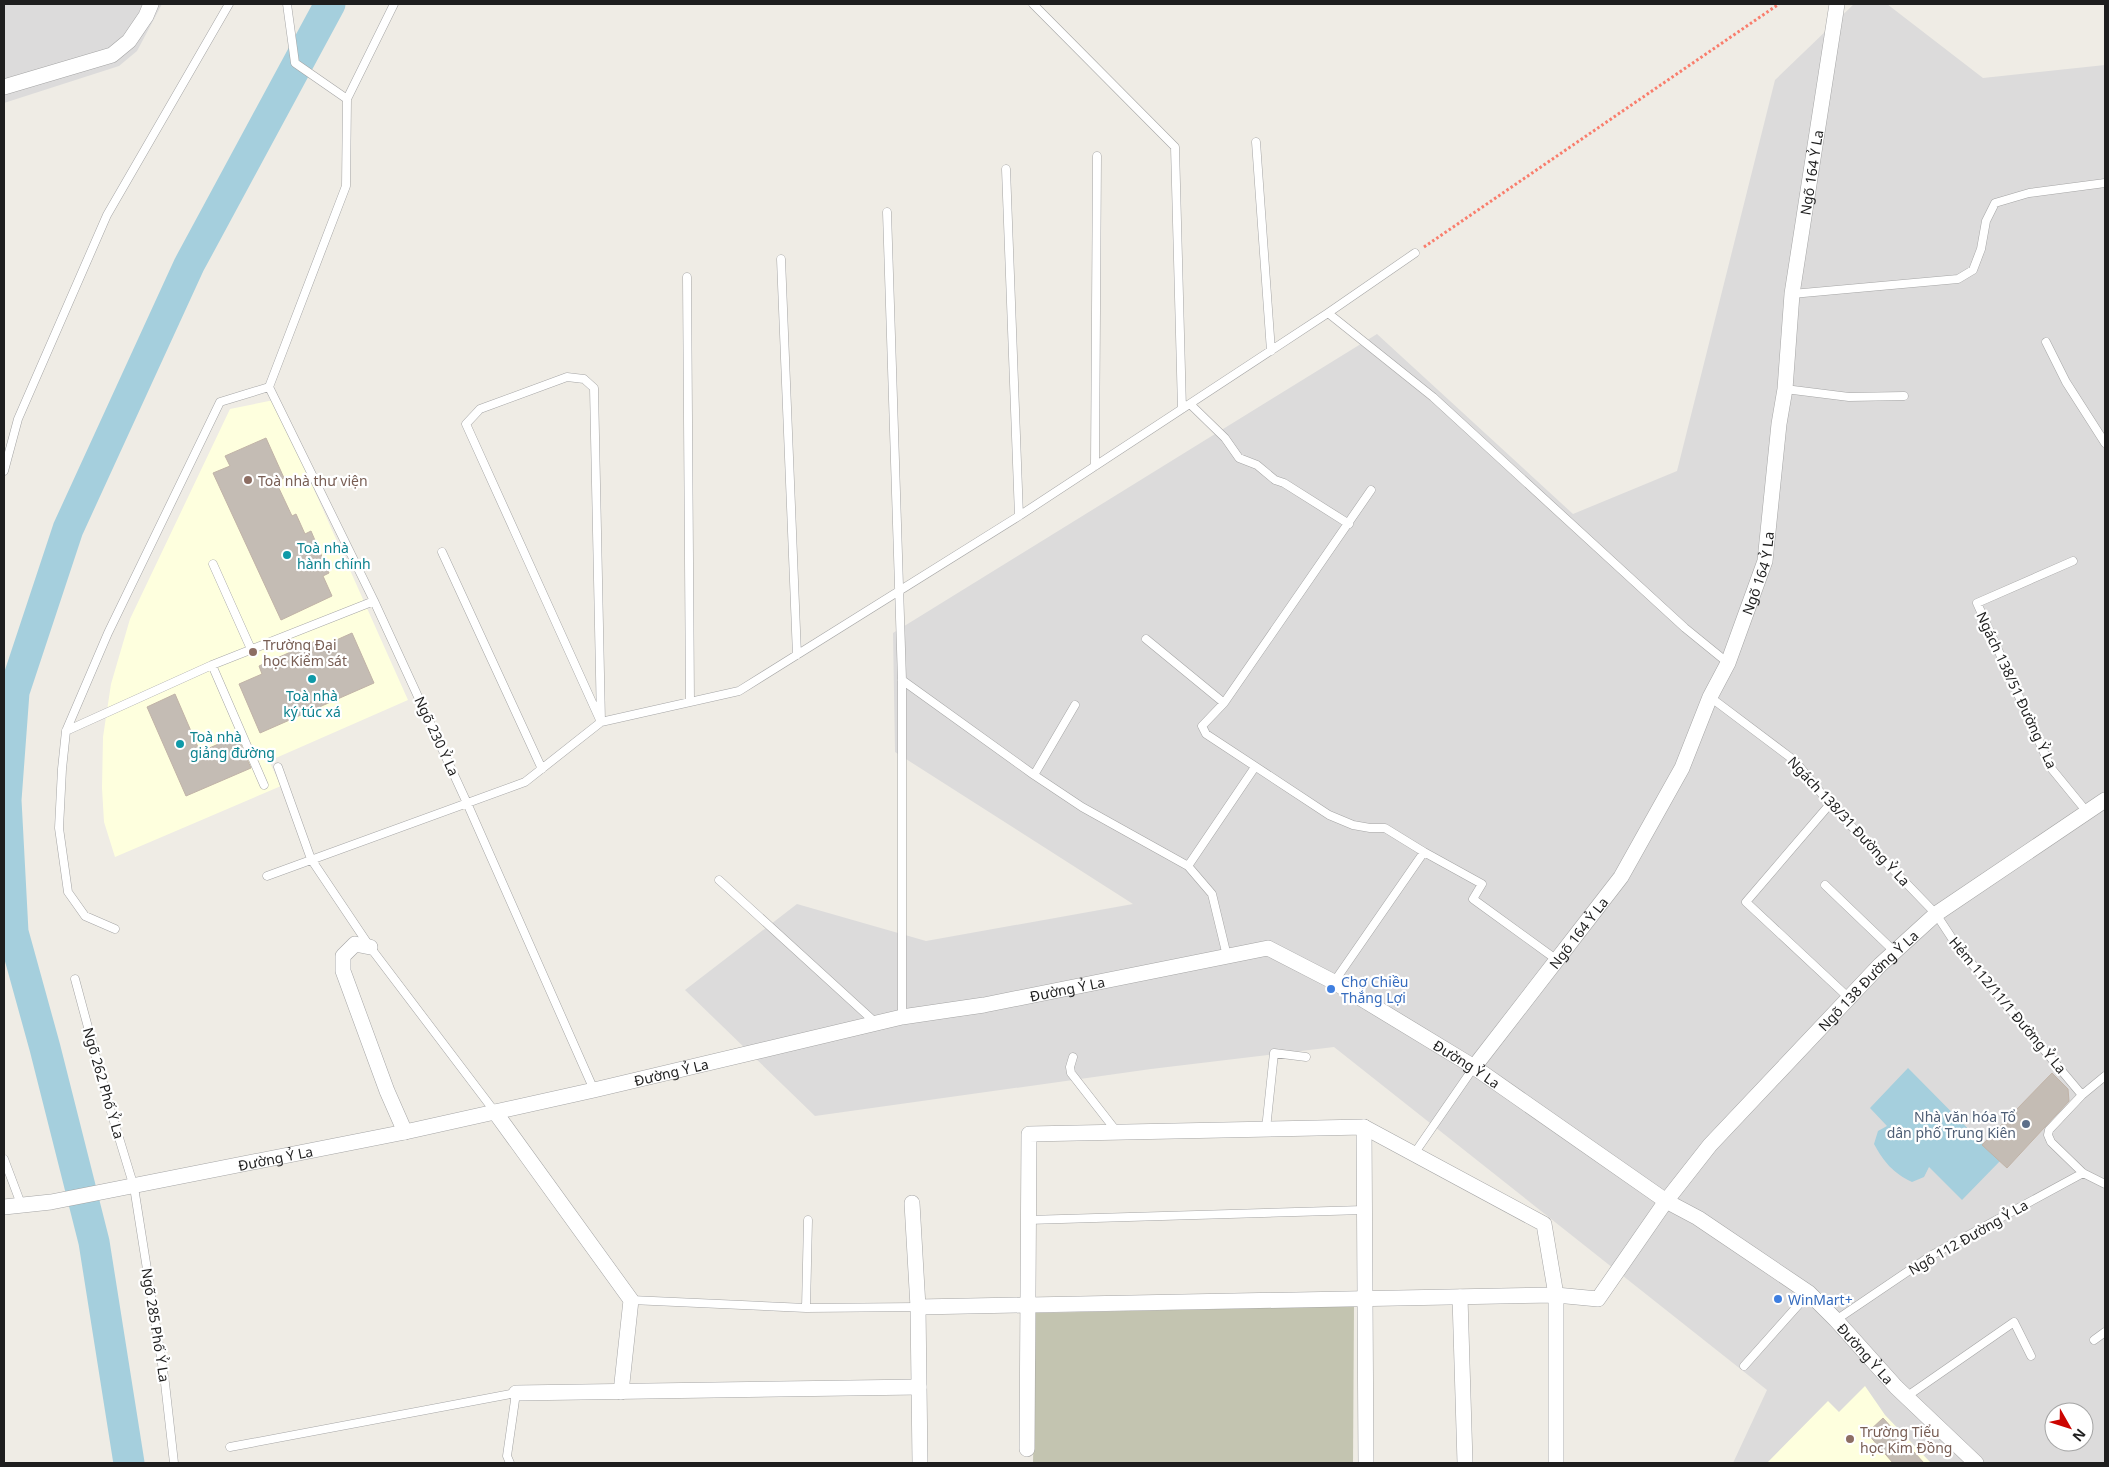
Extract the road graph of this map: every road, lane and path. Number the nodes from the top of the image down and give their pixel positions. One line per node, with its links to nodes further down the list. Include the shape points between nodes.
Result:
1 (151, 4): 8 (street, via 129,41 112,55)
2 (229, 4): 29 (lane, via 106,215 18,419)
3 (287, 4): 9 (lane, via 295,63)
4 (394, 4): 9 (lane)
5 (1033, 4): 26 (lane, via 1176,147)
6 (1778, 4): 15 (path)
7 (1837, 4): 18 (street, Ngõ 164 Ỷ La)
8 (4, 87)
9 (348, 99): 22 (lane, via 346,186)
10 (1256, 142): 21 (lane)
11 (1096, 156): 28 (lane)
12 (1006, 169): 31 (lane)
13 (2105, 183): 18 (lane, via 2029,193 1995,203 1986,221 1981,249 1972,270 1958,279)
14 (886, 212): 36 (lane)
15 (1415, 253): 19 (lane)
16 (782, 259): 40 (lane)
17 (687, 276): 45 (lane)
18 (1792, 294): 23 (street, Ngõ 164 Ỷ La)
19 (1328, 313): 21 (lane); 41 (lane, via 1433,397 1685,628)
20 (2046, 342): 27 (lane, via 2066,382)
21 (1271, 350): 25 (lane)
22 (269, 387): 37 (lane, Ngõ 230 Ỷ La); 49 (lane, via 220,402 108,633)
23 (1785, 389): 24 (lane, via 1849,397); 41 (street, Ngõ 164 Ỷ La, via 1765,561)
24 (1904, 396)
25 (1190, 404): 26 (lane); 32 (lane, via 1240,458 1257,465 1274,480)
26 (1182, 409): 28 (lane)
27 (2105, 443)
28 (1095, 466): 31 (lane)
29 (4, 471)
30 (1371, 490): 32 (lane)
31 (1019, 516): 36 (lane)
32 (1349, 524): 46 (lane)
33 (442, 552): 52 (lane)
34 (2073, 560): 58 (lane, Ngách 138/51 Đường Ỷ La, via 1977,603 2051,768)
35 (213, 564): 39 (lane)
36 (900, 591): 40 (lane); 43 (lane)
37 (374, 601): 39 (lane); 56 (lane, Ngõ 230 Ỷ La)
38 (1146, 639): 46 (lane)
39 (251, 649): 42 (lane)
40 (797, 654): 45 (lane, via 739,691)
41 (1728, 663): 44 (street, Ngõ 164 Ỷ La)
42 (212, 665): 49 (lane); 54 (lane)
43 (902, 680): 53 (lane); 74 (lane)
44 (1710, 697): 57 (lane, Ngách 138/31 Đường Ỷ La, via 1795,761); 70 (street, Ngõ 164 Ỷ La, via 1682,768 1621,878)
45 (690, 702): 48 (lane)
46 (1224, 703): 51 (lane, via 1202,726 1203,731)
47 (1075, 705): 53 (lane)
48 (601, 722): 48 (lane, via 466,424 480,409 567,377 584,379 594,388); 52 (lane)
49 (66, 731): 66 (lane, via 59,828 68,892 85,916)
50 (278, 767): 60 (lane)
51 (1255, 767): 59 (lane, via 1329,815 1353,825 1385,828); 61 (lane)
52 (542, 768): 56 (lane, via 525,782)
53 (1034, 775): 61 (lane, via 1082,807)
54 (264, 785)
55 (2105, 800): 58 (street, Ngõ 138 Đường Ỷ La)
56 (467, 803): 60 (lane); 80 (lane, Ngõ 230 Ỷ La)
57 (1830, 804): 65 (lane, Ngách 138/31 Đường Ỷ La); 73 (lane, via 1746,902)
58 (2087, 812): 65 (street, Ngõ 138 Đường Ỷ La)
59 (1424, 852): 70 (lane, via 1482,884 1473,899); 72 (lane)
60 (311, 859): 62 (lane); 67 (lane)
61 (1188, 866): 69 (lane, via 1212,894)
62 (268, 876)
63 (719, 880): 75 (lane)
64 (1825, 885): 68 (lane)
65 (1936, 914): 68 (street, Ngõ 138 Đường Ỷ La); 81 (lane, Hẻm 112/11/1 Đường Ỷ La, via 1957,946)
66 (115, 929)
67 (370, 947): 82 (lane); 85 (street, via 355,944 343,956 344,971)
68 (1895, 952): 73 (street, Ngõ 138 Đường Ỷ La)
69 (1227, 956): 72 (street, Đường Ỷ La, via 1268,948); 74 (street, Đường Ỷ La, via 984,1005)
70 (1557, 960): 78 (street, Ngõ 164 Ỷ La)
71 (75, 979): 91 (lane, Ngõ 262 Phố Ỷ La)
72 (1334, 982): 78 (street, Đường Ỷ La)
73 (1849, 998): 92 (street, Ngõ 138 Đường Ỷ La, via 1710,1145)
74 (902, 1017): 75 (street, Đường Ỷ La)
75 (877, 1024): 80 (street, Đường Ỷ La)
76 (1073, 1057): 86 (lane, via 1071,1073)
77 (1306, 1057): 84 (lane, via 1274,1053)
78 (1474, 1067): 87 (lane); 92 (street, Đường Ỷ La)
79 (2105, 1076): 81 (lane)
80 (594, 1090): 82 (street, Đường Ỷ La)
81 (2082, 1095): 89 (lane, via 2048,1135 2051,1142)
82 (495, 1112): 85 (street, Đường Ỷ La); 103 (street)
83 (1364, 1127): 84 (street); 87 (street); 96 (street)
84 (1266, 1129): 86 (street)
85 (405, 1132): 91 (street, Đường Ỷ La)
86 (1117, 1132): 98 (street, via 1029,1134)
87 (1414, 1154): 100 (street, via 1544,1224)
88 (4, 1158): 94 (lane)
89 (2083, 1173): 90 (lane); 107 (lane, Ngõ 112 Đường Ỷ La, via 1932,1255)
90 (2105, 1184)
91 (134, 1187): 94 (street, Đường Ỷ La); 118 (lane, Ngõ 285 Phố Ỷ La, via 165,1383)
92 (1666, 1201): 99 (street, Đường Ỷ La, via 1698,1218); 100 (street, Ngõ 138 Đường Ỷ La, via 1598,1299)
93 (912, 1203): 105 (street)
94 (21, 1204): 95 (street, Đường Ỷ La)
95 (4, 1207)
96 (1364, 1210): 98 (lane); 102 (street)
97 (808, 1220): 106 (lane)
98 (1028, 1220): 104 (street)
99 (1808, 1293): 107 (street, Đường Ỷ La); 111 (lane)
100 (1556, 1295): 101 (street); 123 (street)
101 (1460, 1297): 102 (street); 122 (street)
102 (1365, 1299): 104 (street); 121 (street)
103 (631, 1300): 106 (lane); 113 (street)
104 (1028, 1305): 105 (street); 117 (street)
105 (918, 1307): 106 (lane); 112 (street)
106 (806, 1308)
107 (1836, 1320): 115 (street, Đường Ỷ La)
108 (2105, 1332): 109 (lane)
109 (2094, 1340)
110 (2031, 1356): 115 (lane, via 2014,1322)
111 (1744, 1366)
112 (919, 1387): 113 (street); 120 (street)
113 (621, 1392): 114 (street)
114 (516, 1394): 116 (lane); 119 (lane, via 507,1456)
115 (1906, 1397): 124 (street, Đường Ỷ La)
116 (230, 1447)
117 (1026, 1449)
118 (174, 1463)
119 (510, 1463)
120 (920, 1463)
121 (1366, 1463)
122 (1465, 1463)
123 (1556, 1463)
124 (1976, 1463)

